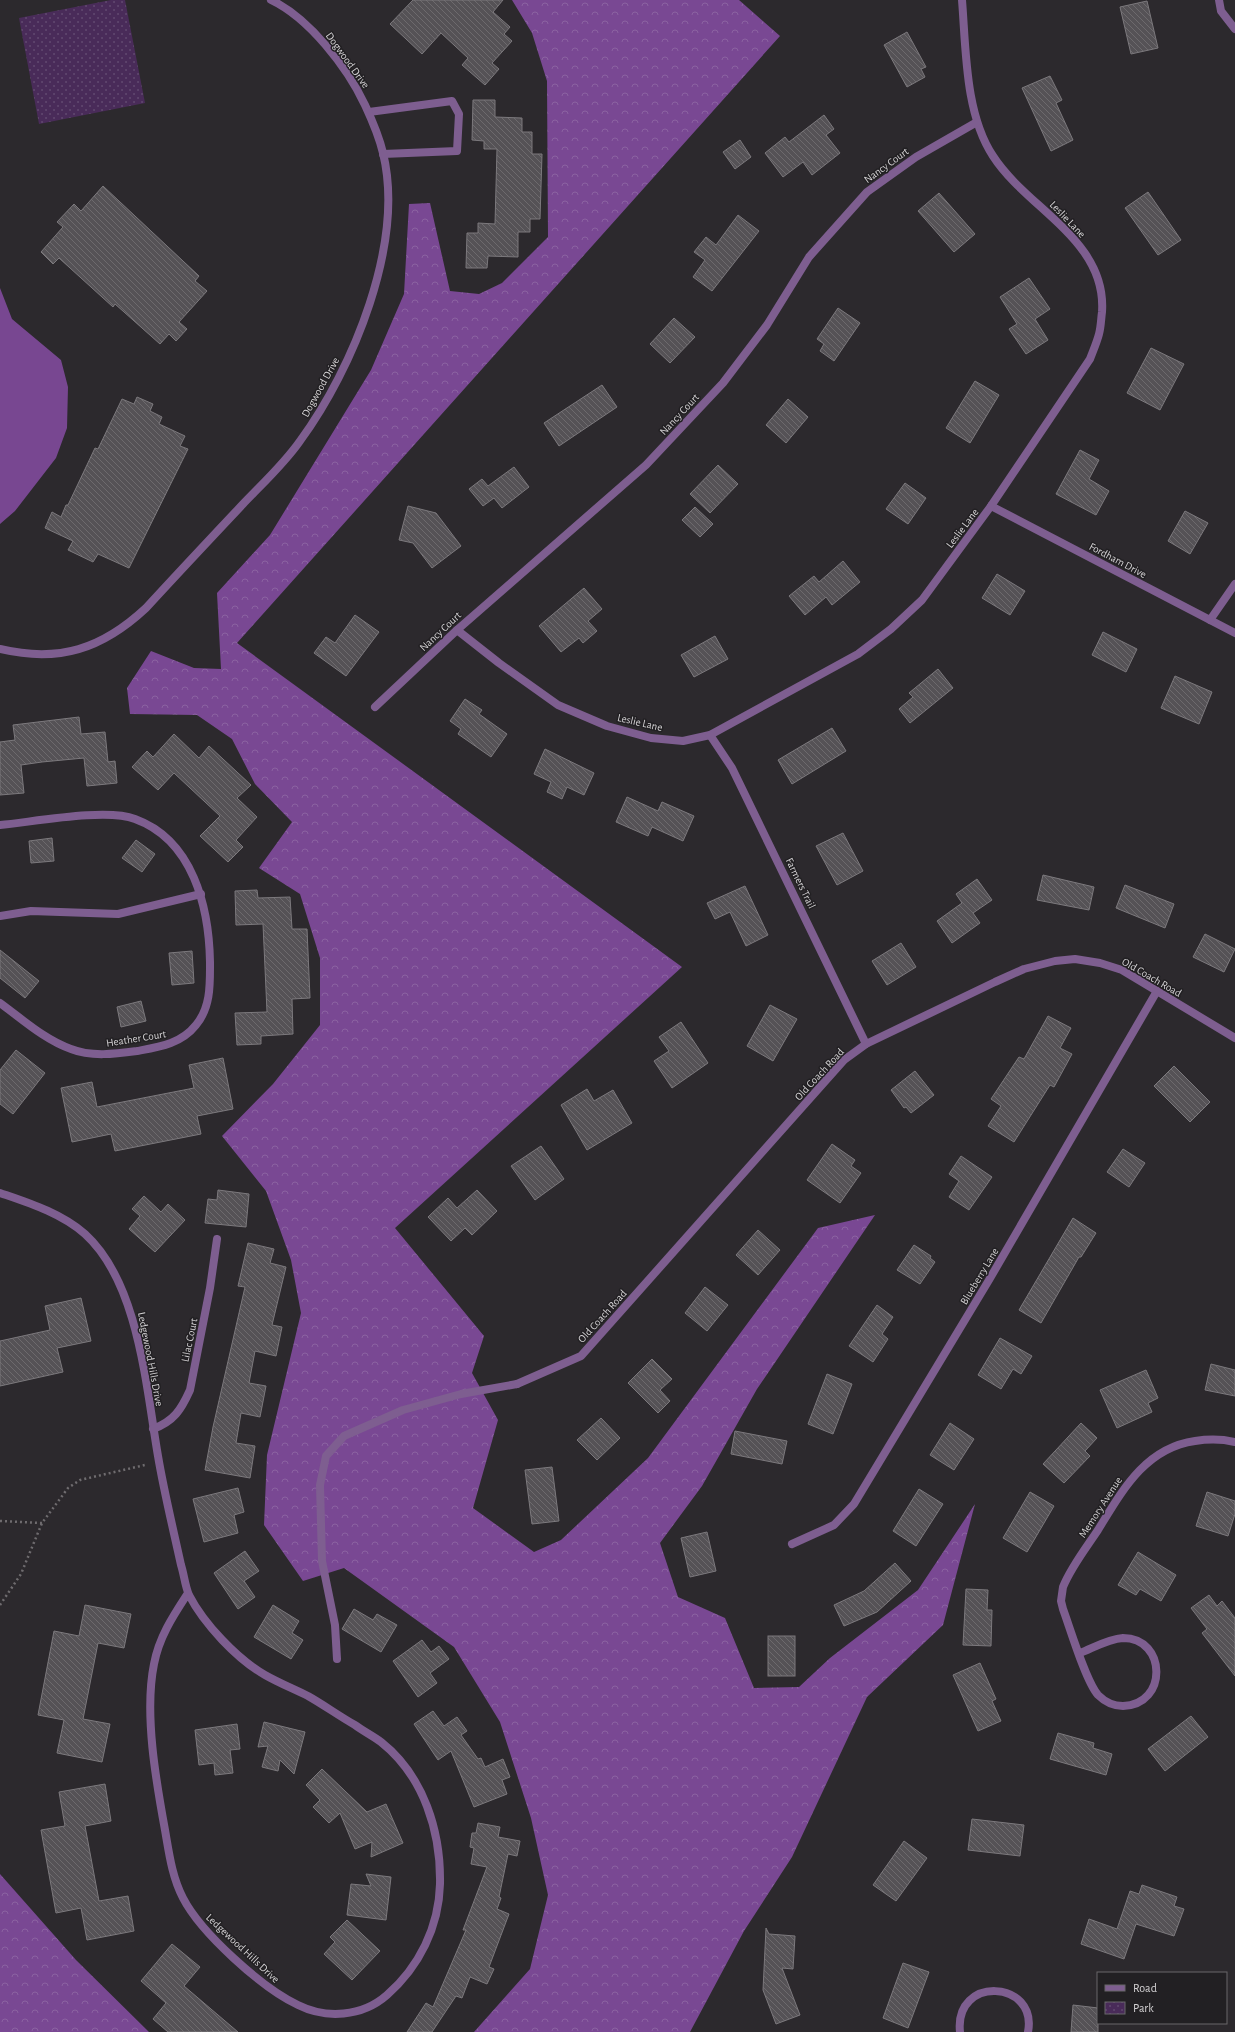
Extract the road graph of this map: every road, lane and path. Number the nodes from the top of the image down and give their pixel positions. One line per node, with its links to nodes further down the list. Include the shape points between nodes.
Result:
1 (271, 0): 5 (street, Dogwood Drive, via 297,17 316,35 340,64 360,94)
2 (962, 0): 6 (street, Leslie Lane, via 969,83)
3 (1219, 0): 4 (street, via 1221,11)
4 (1235, 29)
5 (368, 112): 7 (street, Dogwood Drive); 7 (street, via 452,101 459,114 457,150)
6 (977, 122): 8 (street, Leslie Lane, via 992,156 1068,233 1088,257 1100,281 1102,304 1100,332 1090,359); 11 (street, Nancy Court, via 916,157 867,192 810,257 767,325 724,382 646,465)
7 (383, 154): 13 (street, Dogwood Drive, via 388,204 378,272 366,313 334,389 299,443 127,626 108,638 74,651 35,655)
8 (991, 506): 10 (street, Fordham Drive); 15 (street, Leslie Lane, via 922,600 891,629 858,654)
9 (1235, 584): 10 (street)
10 (1210, 620): 12 (street, Fordham Drive)
11 (457, 630): 14 (street, Nancy Court); 15 (street, Leslie Lane, via 558,705 607,726 651,738 683,741)
12 (1235, 634)
13 (0, 649)
14 (375, 707)
15 (710, 735): 22 (street, Farmers Trail, via 732,768)
16 (0, 825): 17 (street, Heather Court, via 104,815 134,818 148,824 164,836 180,853 191,870)
17 (201, 894): 18 (street, via 118,914 31,912); 20 (street, Heather Court, via 210,946 208,1001 196,1025 174,1042 131,1052 85,1053 56,1042)
18 (0, 916)
19 (1157, 991): 21 (street, Old Coach Road); 22 (street, Old Coach Road, via 1122,970 1100,963 1075,959 1055,961 1024,969); 30 (street, Blueberry Lane, via 854,1504 834,1526)
20 (0, 1003)
21 (1235, 1038)
22 (866, 1044): 34 (street, Old Coach Road, via 844,1060 581,1356 517,1384 461,1394 403,1410 344,1436 326,1456 320,1485 322,1561 335,1625)
23 (0, 1193): 25 (street, Ledgewood Hills Drive, via 63,1218 86,1235 117,1275 134,1321)
24 (217, 1239): 25 (street, Lilac Court, via 190,1390 175,1416 167,1424)
25 (153, 1429): 27 (street, Ledgewood Hills Drive)
26 (1235, 1442): 33 (street, Memory Avenue, via 1201,1440 1171,1447 1144,1465 1126,1486 1062,1587 1062,1608)
27 (159, 1461): 29 (path, via 80,1480 68,1488); 31 (street, Ledgewood Hills Drive)
28 (0, 1520): 29 (path)
29 (42, 1523): 32 (path, via 21,1574)
30 (792, 1544)
31 (188, 1593): 31 (street, Ledgewood Hills Drive, via 160,1640 151,1688 152,1736 161,1807 174,1876 182,1896 194,1916 209,1933 260,1981 282,1997 323,2015 343,2014 366,2008 385,1997 428,1942 440,1894 439,1851 434,1822 412,1778 382,1743 311,1698 244,1661 211,1626)
32 (0, 1605)
33 (1080, 1653): 33 (street, Memory Avenue, via 1115,1640 1130,1639 1150,1651 1156,1665 1156,1680 1144,1699 1137,1703 1124,1706 1110,1703 1094,1690)
34 (337, 1659)
35 (960, 2032): 36 (street, via 961,2012 969,2001 981,1993 995,1990 1008,1994 1020,2002 1027,2014)
36 (1028, 2032)

